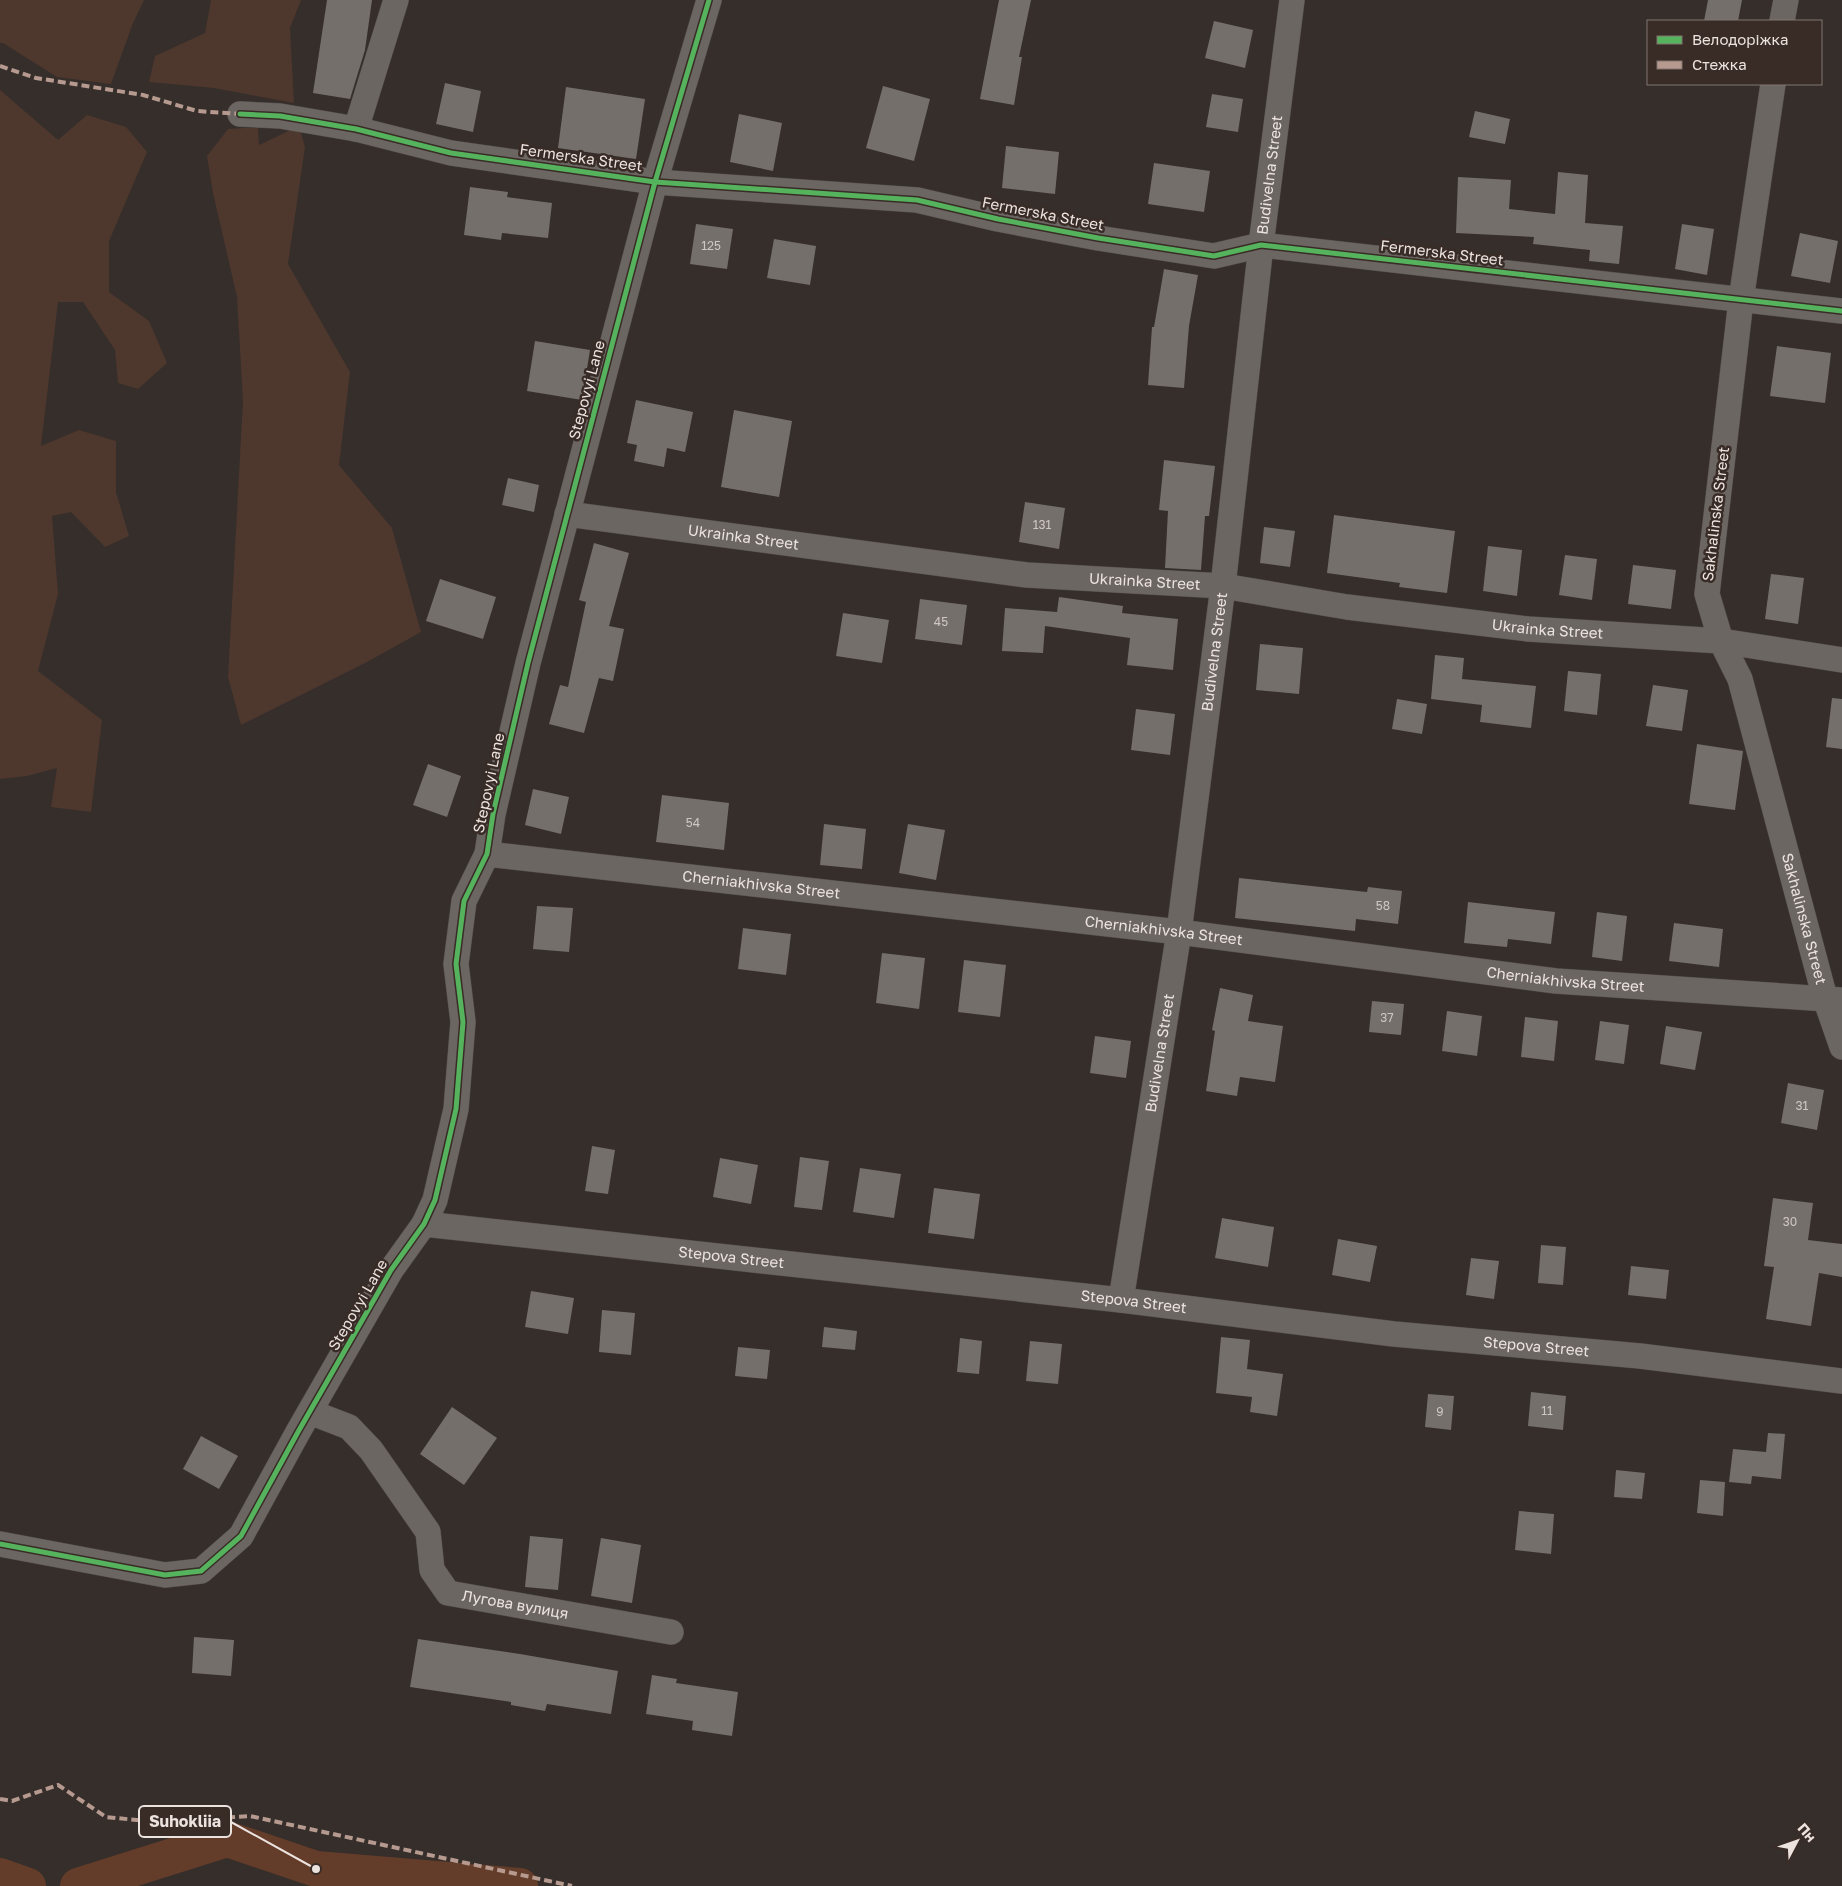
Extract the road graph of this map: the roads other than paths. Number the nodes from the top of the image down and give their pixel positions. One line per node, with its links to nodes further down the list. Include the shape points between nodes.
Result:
1 (396, 0): 8 (street)
2 (709, 0): 9 (street, Stepovyi Lane)
3 (1292, 0): 10 (street, Budivelna Street)
4 (1786, 0): 5 (street)
5 (1782, 20)
6 (1773, 85): 11 (street, Sakhalinska Street)
7 (240, 114): 8 (street, Fermerska Street, via 280,116)
8 (356, 129): 9 (street, Fermerska Street, via 451,153)
9 (655, 182): 10 (street, Fermerska Street, via 917,200 1098,238 1214,256); 13 (street, Stepovyi Lane)
10 (1261, 244): 11 (street, Fermerska Street); 14 (street, Budivelna Street)
11 (1742, 300): 12 (street, Fermerska Street); 15 (street, Sakhalinska Street, via 1707,594)
12 (1842, 312)
13 (568, 514): 14 (street, Ukrainka Street, via 1027,575); 17 (street, Stepovyi Lane, via 528,662)
14 (1223, 586): 15 (street, Ukrainka Street, via 1347,607 1528,629); 18 (street, Budivelna Street)
15 (1721, 641): 16 (street, Ukrainka Street); 19 (street, Sakhalinska Street, via 1740,679)
16 (1842, 660)
17 (486, 854): 18 (street, Cherniakhivska Street); 21 (street, Stepovyi Lane, via 464,901 456,964 463,1022 456,1109 435,1200)
18 (1179, 932): 19 (street, Cherniakhivska Street, via 1556,981); 22 (street, Budivelna Street)
19 (1833, 999): 20 (street, Sakhalinska Street)
20 (1842, 1048)
21 (424, 1224): 22 (street, Stepova Street); 24 (street, Stepovyi Lane, via 391,1270)
22 (1121, 1300): 23 (street, Stepova Street, via 1394,1334 1640,1356)
23 (1842, 1381)
24 (310, 1412): 25 (street, Stepovyi Lane, via 241,1536 201,1571 165,1575); 26 (street, Лугова вулиця, via 349,1427 371,1450 428,1532 432,1570 448,1593)
25 (0, 1544)
26 (671, 1632)

